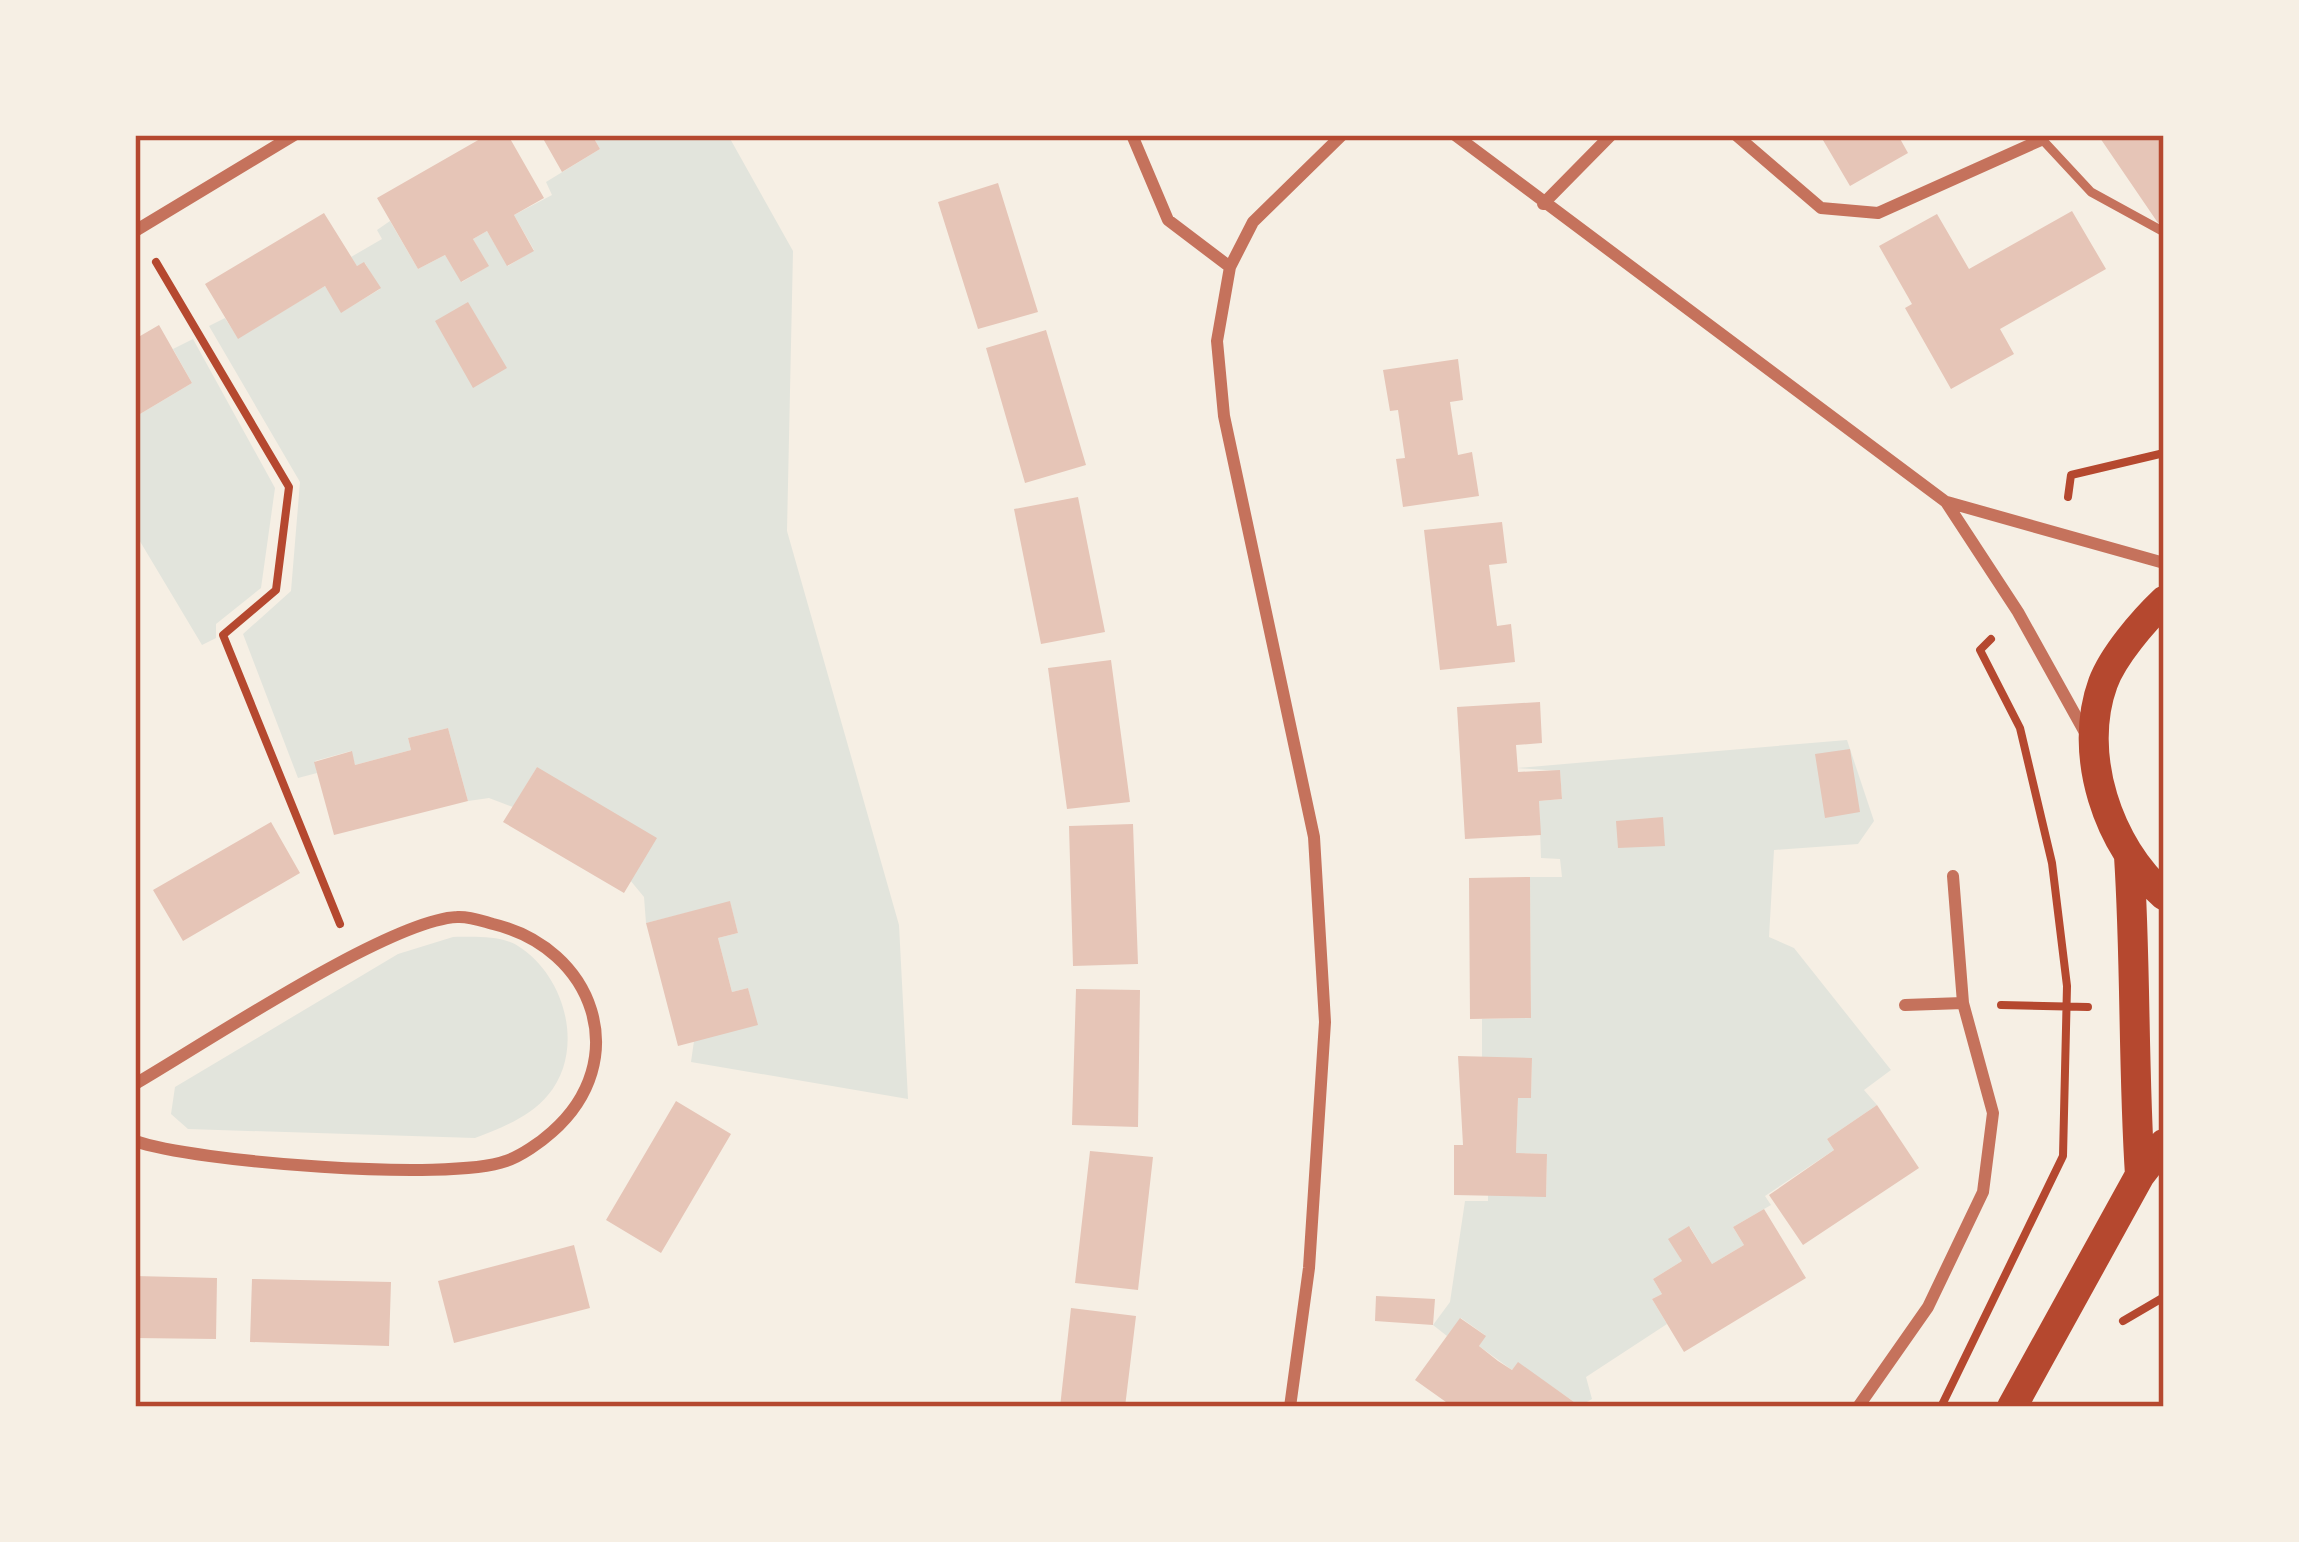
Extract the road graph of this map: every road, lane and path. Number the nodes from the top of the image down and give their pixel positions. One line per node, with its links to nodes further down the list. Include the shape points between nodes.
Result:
1 (294, 135): 9 (street)
2 (1132, 135): 11 (street, via 1168,220)
3 (1342, 135): 11 (street, via 1252,222)
4 (1455, 135): 8 (street)
5 (1611, 135): 8 (street)
6 (1736, 135): 7 (street, via 1821,208 1878,213)
7 (2039, 138): 10 (lane, via 2091,192)
8 (1543, 204): 13 (street)
9 (136, 229): 22 (path, via 289,487 276,590 223,635)
10 (2164, 232)
11 (1230, 267): 33 (street, via 1217,341 1224,416 1315,837 1325,1022 1309,1268)
12 (2164, 453): 14 (path, via 2071,475)
13 (1946, 502): 15 (street); 18 (street)
14 (2067, 504)
15 (2164, 563)
16 (2164, 601): 18 (main road, via 2103,682)
17 (1986, 644): 25 (path, via 1980,650 2020,728 2052,862)
18 (2093, 748): 19 (main road, via 2106,808)
19 (2129, 856): 21 (main road); 30 (main road)
20 (1953, 876): 24 (street)
21 (2164, 895)
22 (354, 958): 27 (street); 28 (street, via 408,927 460,916 518,930 563,956 588,993 596,1052 578,1102 552,1132 507,1161 452,1170 175,1155)
23 (1905, 1004): 24 (street)
24 (1964, 1004): 25 (path); 34 (street, via 1994,1113 1983,1192 1928,1307)
25 (2066, 1006): 26 (path); 35 (path, via 2063,1156)
26 (2103, 1008)
27 (135, 1084)
28 (135, 1141)
29 (2164, 1144): 30 (main road)
30 (2140, 1175): 36 (main road)
31 (2164, 1298): 32 (path)
32 (2123, 1321)
33 (1290, 1407)
34 (1858, 1407)
35 (1941, 1407)
36 (2012, 1407)

